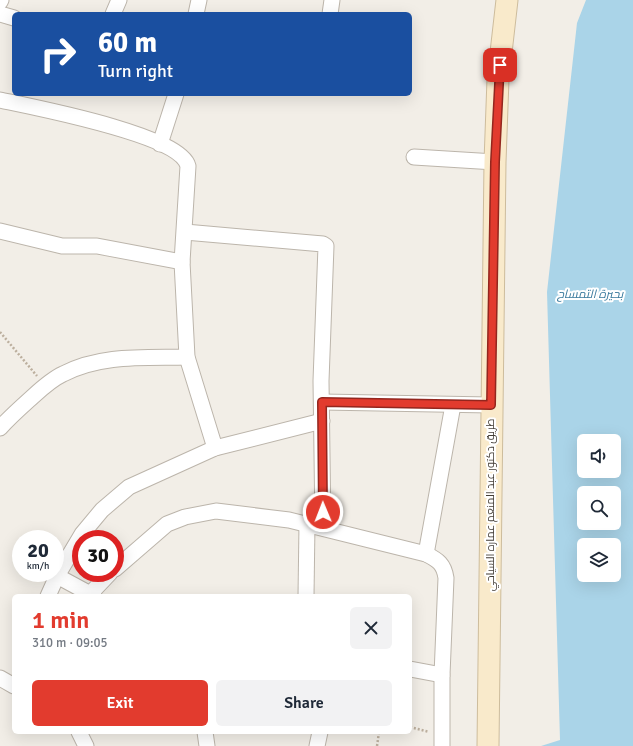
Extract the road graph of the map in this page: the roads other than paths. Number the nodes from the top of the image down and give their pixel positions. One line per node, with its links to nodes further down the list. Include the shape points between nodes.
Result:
1 (119, 0): 5 (street)
2 (200, 0): 6 (street)
3 (332, 0): 7 (street)
4 (507, 0): 14 (main road, طريق دكتور عبد المنعم عماره السياحي, via 498,79)
5 (114, 12)
6 (197, 12)
7 (330, 12)
8 (0, 14): 9 (street)
9 (12, 17)
10 (175, 96): 12 (street)
11 (0, 100): 12 (street, via 124,130)
12 (160, 144): 16 (street, via 180,154 188,166)
13 (414, 157): 14 (street)
14 (495, 162): 21 (main road, طريق دكتور عبد المنعم عماره السياحي)
15 (0, 231): 17 (street, via 62,246 97,246)
16 (185, 232): 17 (street); 19 (street, via 325,245 327,249)
17 (182, 262): 18 (street)
18 (187, 357): 23 (street, via 124,358 78,367 45,386); 24 (street)
19 (322, 402): 20 (street); 22 (street)
20 (453, 405): 21 (street); 27 (street)
21 (491, 405): 46 (main road, طريق دكتور عبد المنعم عماره السياحي)
22 (322, 421): 24 (street); 26 (street)
23 (0, 428)
24 (215, 448): 29 (street, via 129,486 117,495 82,534)
25 (307, 524): 26 (street); 28 (street, via 272,517 216,511 201,512 167,524); 36 (street)
26 (323, 528): 27 (street)
27 (426, 554): 38 (street, via 439,561 446,578)
28 (124, 561)
29 (64, 564)
30 (64, 580): 34 (street)
31 (54, 582): 33 (street)
32 (103, 582): 35 (street)
33 (49, 594)
34 (90, 594)
35 (93, 594)
36 (306, 594)
37 (412, 669): 38 (street)
38 (442, 675): 42 (street)
39 (81, 734): 43 (street)
40 (205, 734): 44 (street)
41 (320, 734): 45 (street)
42 (443, 741)
43 (86, 746)
44 (207, 746)
45 (317, 746)
46 (488, 746)

